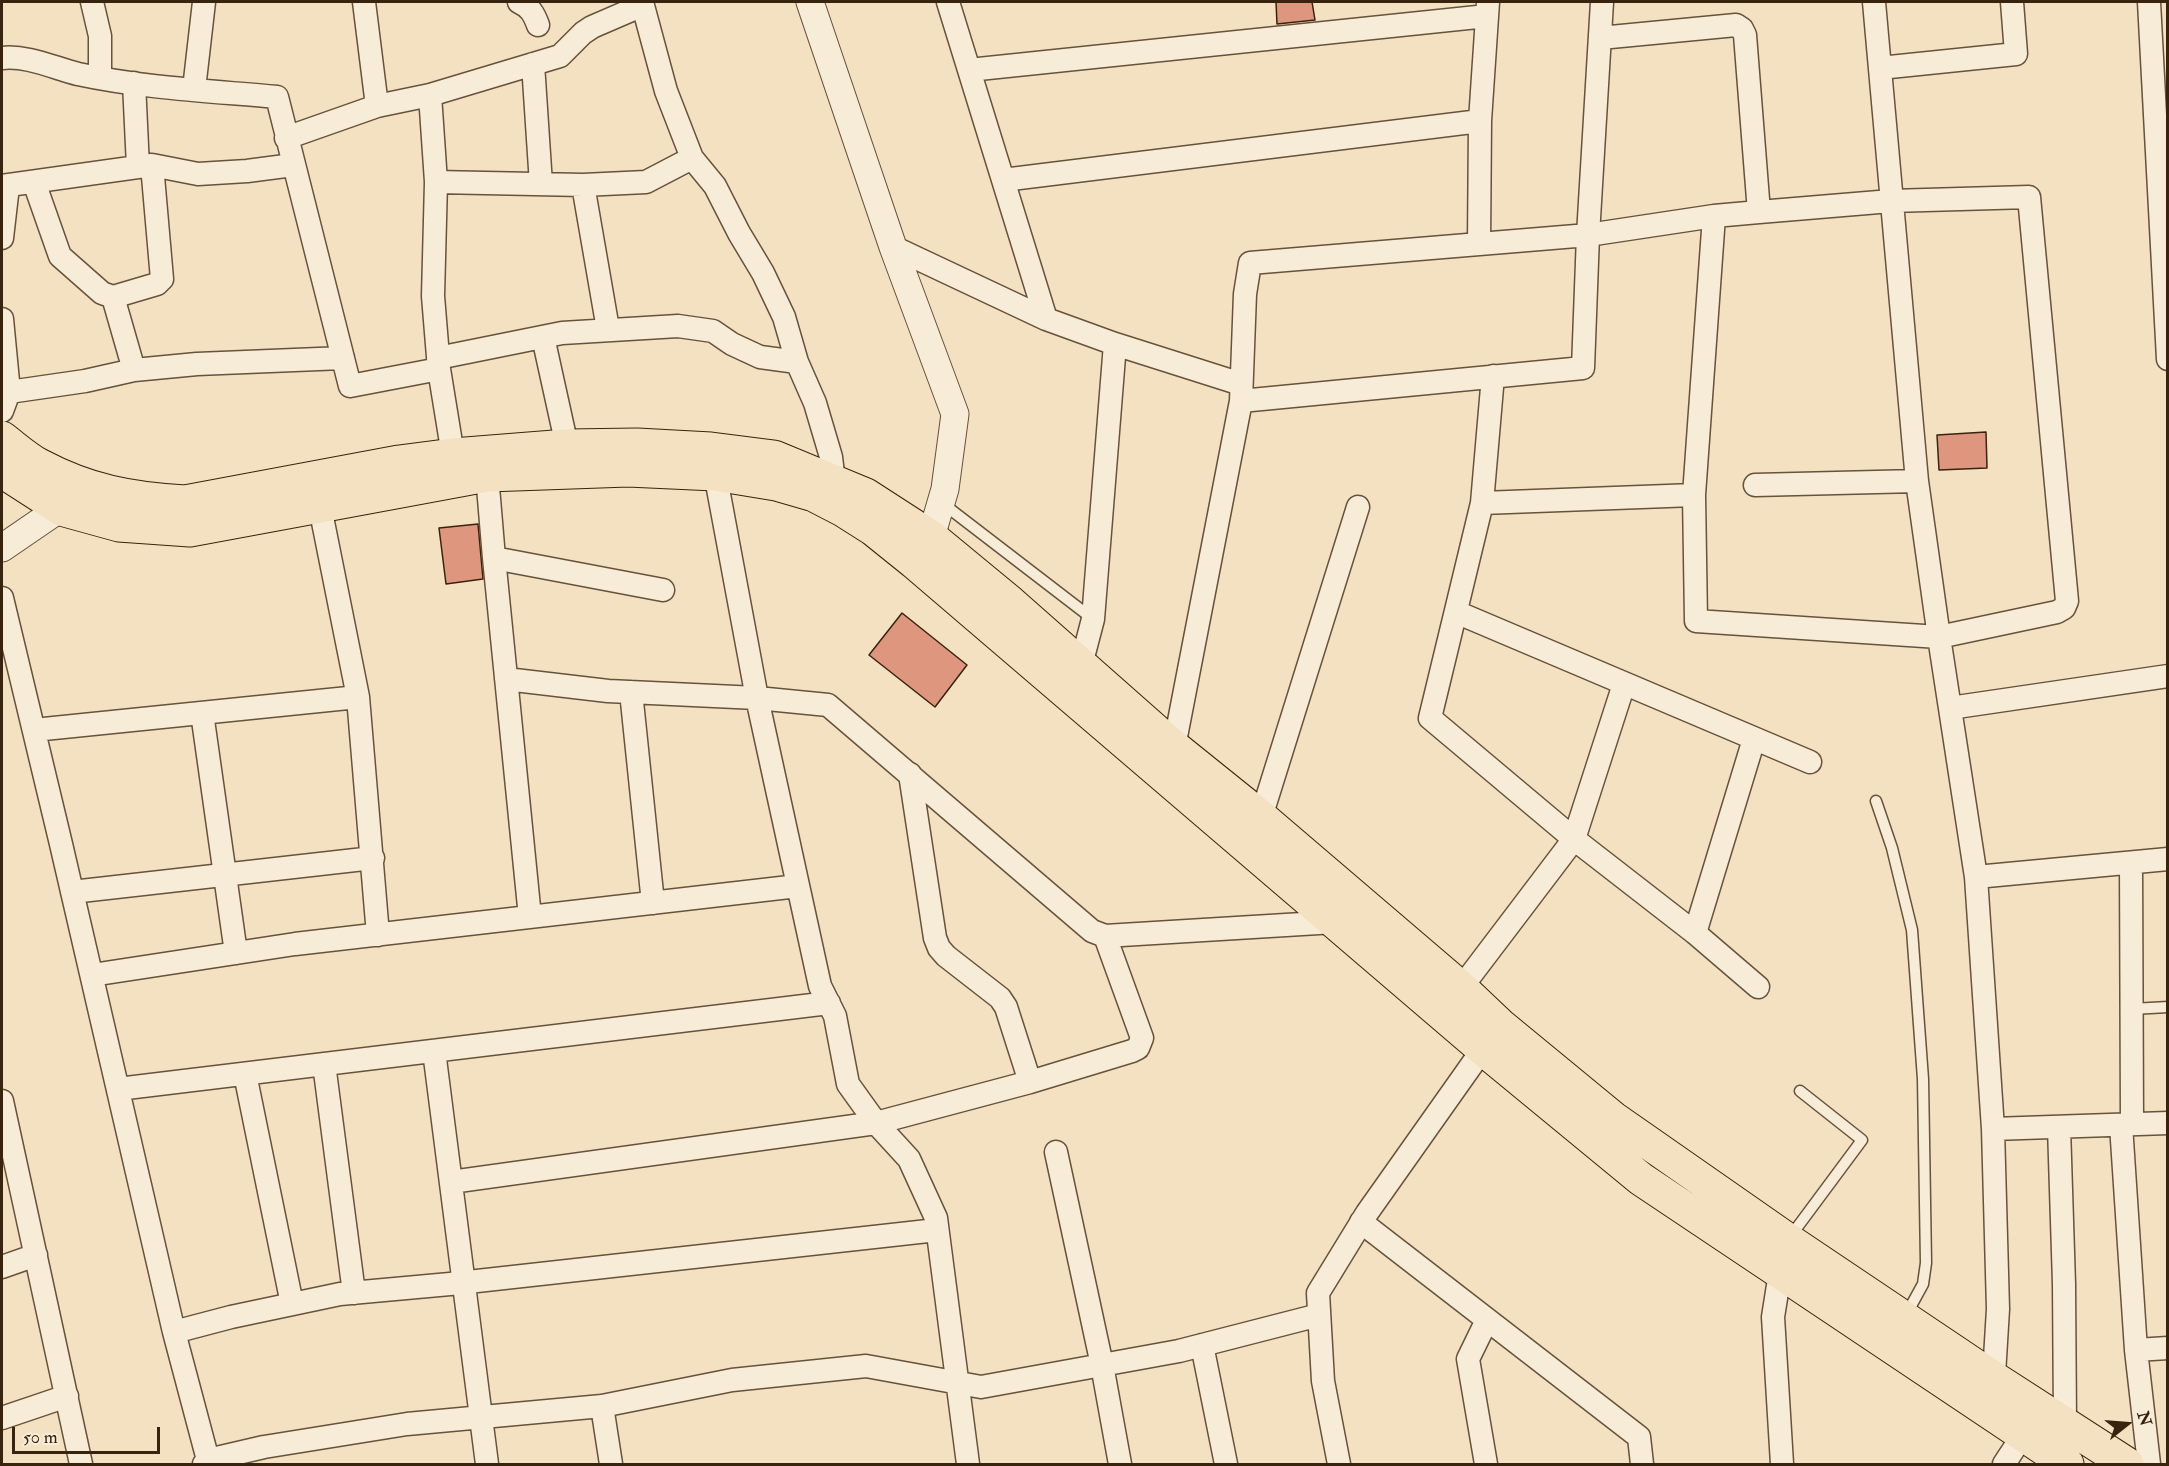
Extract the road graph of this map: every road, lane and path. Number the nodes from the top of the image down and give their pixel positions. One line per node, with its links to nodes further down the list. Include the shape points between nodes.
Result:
1 (92, 2): 20 (street, via 100,36)
2 (204, 2): 22 (street)
3 (364, 2): 24 (street)
4 (519, 2): 13 (street, via 534,14)
5 (810, 2): 42 (street)
6 (948, 2): 19 (street)
7 (1602, 2): 14 (street)
8 (1874, 2): 18 (street)
9 (2012, 2): 18 (street, via 2016,54)
10 (2149, 2): 15 (street)
11 (642, 3): 17 (street, via 592,27 561,56); 27 (street, via 666,91)
12 (1488, 9): 19 (street); 25 (street)
13 (538, 25)
14 (1600, 38): 37 (street, via 1736,25 1742,28); 39 (street)
15 (2160, 52): 50 (street)
16 (2, 58): 20 (street)
17 (534, 64): 23 (street); 33 (street)
18 (1880, 68): 36 (street)
19 (969, 70): 30 (street)
20 (100, 77): 21 (street)
21 (134, 83): 22 (street); 29 (street)
22 (194, 89): 26 (street, via 277,97)
23 (430, 95): 24 (street); 32 (street)
24 (377, 106): 26 (street)
25 (1480, 121): 30 (street); 41 (street)
26 (286, 138): 28 (street)
27 (692, 158): 34 (street, via 646,182); 51 (street, via 715,186 763,273 784,317)
28 (293, 165): 29 (street, via 198,174); 49 (street)
29 (145, 166): 31 (street); 43 (street, via 162,279)
30 (1003, 180): 45 (street)
31 (34, 182): 35 (street); 43 (street, via 60,256 102,294)
32 (436, 182): 33 (street); 52 (street, via 433,296)
33 (541, 184): 34 (street)
34 (583, 185): 46 (street)
35 (4, 186): 40 (street)
36 (1891, 201): 37 (street); 63 (street); 80 (street, via 2028,197 2067,601 2057,612)
37 (1759, 212): 38 (street)
38 (1714, 216): 39 (street); 67 (street)
39 (1588, 235): 41 (street); 54 (street, via 1584,368)
40 (2, 238)
41 (1479, 244): 55 (street, via 1250,263)
42 (893, 246): 45 (street); 68 (street, via 955,414)
43 (113, 297): 53 (street)
44 (2, 319): 56 (street)
45 (1046, 319): 48 (street)
46 (608, 329): 47 (street); 51 (street, via 678,326 713,331 759,357)
47 (543, 337): 52 (street); 58 (street)
48 (1115, 344): 55 (street); 79 (street)
49 (343, 358): 52 (street, via 350,386); 53 (street)
50 (2168, 359)
51 (797, 362): 64 (street, via 818,414)
52 (439, 363): 59 (street)
53 (134, 370): 56 (street)
54 (1493, 376): 55 (street); 69 (street)
55 (1241, 392): 92 (street)
56 (5, 402)
57 (2, 438): 66 (main road, via 38,464)
58 (567, 446): 59 (main road); 60 (main road, via 637,445)
59 (453, 454): 66 (main road, via 185,502)
60 (713, 461): 62 (main road, via 628,470); 64 (main road, via 774,457); 74 (main road, via 814,495 873,529); 87 (street)
61 (2, 471): 72 (main road)
62 (488, 475): 70 (main road); 75 (street)
63 (1917, 481): 65 (street); 80 (street)
64 (834, 482): 74 (main road, via 866,495)
65 (1755, 485)
66 (90, 488): 72 (street)
67 (1694, 495): 69 (street); 80 (street, via 1696,621)
68 (941, 503): 74 (street); 79 (lane)
69 (1482, 503): 78 (street)
70 (320, 507): 72 (main road, via 190,530 118,525); 86 (street)
71 (1359, 507): 97 (street)
72 (61, 509): 73 (street)
73 (2, 548)
74 (923, 550): 81 (main road, via 1011,603); 95 (main road)
75 (494, 558): 76 (street); 83 (street)
76 (663, 590)
77 (2, 598): 90 (street)
78 (1456, 612): 84 (street); 98 (street, via 1430,718)
79 (1093, 619): 81 (street)
80 (1939, 637): 88 (street)
81 (1081, 665): 92 (main road)
82 (2168, 675): 88 (street)
83 (506, 679): 85 (street); 107 (street)
84 (1624, 684): 91 (street); 98 (street)
85 (631, 692): 87 (street); 106 (street)
86 (358, 697): 89 (street); 99 (street)
87 (758, 698): 94 (street, via 828,705); 104 (street)
88 (1950, 708): 103 (street)
89 (202, 713): 90 (street); 102 (street)
90 (34, 730): 105 (street)
91 (1754, 739): 93 (street); 109 (street)
92 (1174, 747): 95 (main road)
93 (1810, 762)
94 (910, 774): 111 (street, via 1092,931); 123 (street, via 935,938 946,956 1006,1007)
95 (1205, 791): 97 (main road); 108 (main road)
96 (1876, 801): 144 (lane, via 1911,921 1923,1079 1926,1263 1923,1284)
97 (1261, 817): 115 (main road)
98 (1574, 839): 109 (street); 115 (street)
99 (373, 858): 102 (street); 110 (street)
100 (2168, 859): 101 (street)
101 (2131, 863): 103 (street); 118 (street)
102 (225, 875): 105 (street); 112 (street)
103 (1976, 878): 131 (street)
104 (798, 886): 106 (street); 116 (street, via 820,986)
105 (72, 892): 113 (street)
106 (653, 903): 107 (street)
107 (530, 917): 110 (street)
108 (1335, 922): 111 (street); 119 (main road)
109 (1695, 933): 114 (street)
110 (378, 935): 112 (street)
111 (1105, 936): 123 (street, via 1141,1043 1132,1051)
112 (236, 953): 113 (street)
113 (92, 975): 124 (street)
114 (1758, 987)
115 (1461, 988): 119 (main road)
116 (829, 1003): 120 (street); 127 (street, via 848,1084)
117 (2168, 1007): 118 (lane)
118 (2132, 1009): 129 (street)
119 (1491, 1037): 134 (street); 136 (main road); 139 (main road, via 1641,1179)
120 (434, 1051): 121 (street); 133 (street)
121 (324, 1064): 122 (street); 141 (street)
122 (245, 1074): 124 (street); 142 (street)
123 (1030, 1082): 127 (street)
124 (118, 1089): 146 (street)
125 (1800, 1090): 136 (lane, via 1862,1140)
126 (2, 1101): 137 (street)
127 (876, 1123): 133 (street); 135 (street, via 909,1159 936,1218)
128 (2168, 1123): 129 (street)
129 (2127, 1124): 130 (street); 149 (street)
130 (2060, 1127): 131 (street); 158 (street)
131 (1994, 1129): 151 (street, via 1998,1309)
132 (1056, 1152): 150 (street)
133 (451, 1182): 140 (street)
134 (1361, 1222): 143 (street, via 1318,1293); 145 (street)
135 (937, 1230): 140 (street); 152 (street)
136 (1788, 1240): 144 (main road)
137 (36, 1256): 138 (street); 153 (street)
138 (2, 1267)
139 (1780, 1273): 155 (main road); 170 (street, via 1773,1317)
140 (462, 1283): 141 (street); 157 (street)
141 (354, 1293): 142 (street)
142 (292, 1304): 146 (street)
143 (1319, 1315): 147 (street); 167 (street, via 1323,1381)
144 (1904, 1318): 151 (main road)
145 (1487, 1320): 168 (street, via 1468,1359); 169 (street, via 1640,1437)
146 (174, 1332): 160 (street)
147 (1202, 1345): 150 (street); 166 (street)
148 (2168, 1348): 149 (street)
149 (2136, 1350): 174 (street)
150 (1102, 1365): 152 (street, via 981,1387); 165 (street)
151 (1995, 1379): 155 (street); 158 (main road)
152 (958, 1382): 154 (street, via 866,1366 732,1380); 164 (street)
153 (67, 1396): 156 (street); 161 (street)
154 (602, 1406): 157 (street); 163 (street)
155 (1990, 1413): 159 (main road)
156 (2, 1418)
157 (481, 1418): 160 (street, via 407,1424 264,1447); 162 (street)
158 (2065, 1423): 173 (main road)
159 (2023, 1436): 171 (street); 172 (main road)
160 (206, 1462)
161 (81, 1464)
162 (487, 1464)
163 (611, 1464)
164 (968, 1464)
165 (1120, 1464)
166 (1226, 1464)
167 (1339, 1464)
168 (1486, 1464)
169 (1642, 1464)
170 (1782, 1464)
171 (2004, 1464)
172 (2067, 1464)
173 (2127, 1464)
174 (2150, 1464)

